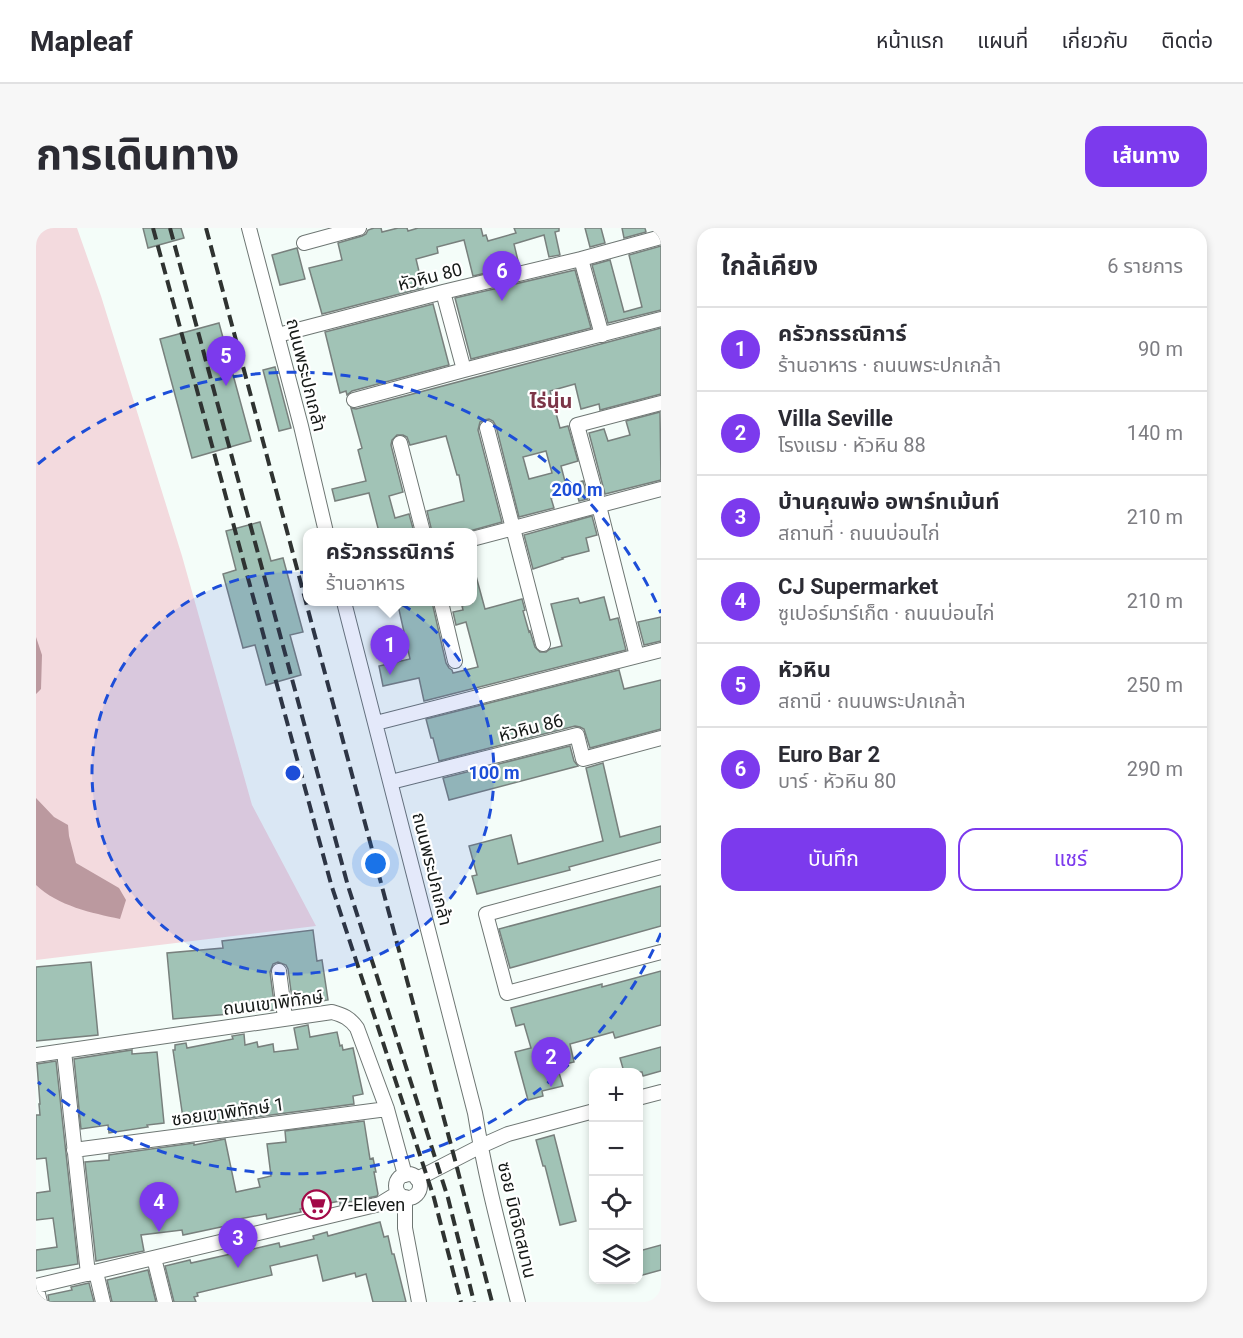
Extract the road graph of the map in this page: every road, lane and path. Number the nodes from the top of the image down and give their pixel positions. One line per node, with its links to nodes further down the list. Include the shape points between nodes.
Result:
1 (249, 228): 8 (street, ถนนพระปกเกล้า)
2 (359, 228): 4 (street)
3 (661, 237): 5 (street, หัวหิน 80)
4 (304, 243)
5 (581, 259): 6 (street, หัวหิน 80); 9 (street)
6 (443, 292): 8 (street, หัวหิน 80); 10 (street)
7 (661, 319): 9 (street)
8 (278, 335): 17 (street, ถนนพระปกเกล้า)
9 (602, 335): 10 (street)
10 (464, 370): 11 (street)
11 (354, 400)
12 (661, 403): 16 (street, via 577,425)
13 (487, 428): 19 (street)
14 (400, 442): 18 (street)
15 (661, 489): 16 (street)
16 (599, 506): 19 (street); 25 (street)
17 (325, 528)
18 (422, 528)
19 (513, 528): 20 (street); 23 (street)
20 (477, 538)
21 (345, 606): 27 (street, ถนนพระปกเกล้า)
22 (442, 606): 26 (street)
23 (543, 644)
24 (661, 650): 25 (street)
25 (637, 656): 27 (street)
26 (455, 661)
27 (376, 723): 29 (street, ถนนพระปกเกล้า)
28 (661, 738): 29 (street, หัวหิน 86, via 584,759 577,735)
29 (391, 782): 40 (street, ถนนพระปกเกล้า)
30 (661, 867): 31 (street, via 486,914 507,993)
31 (661, 952)
32 (279, 971): 33 (street)
33 (285, 1018): 34 (street, ถนนเขาพิทักษ์); 38 (street, ถนนเขาพิทักษ์, via 332,1012 353,1022)
34 (64, 1051): 35 (street, ถนนเขาพิทักษ์); 41 (street)
35 (36, 1055)
36 (661, 1092): 37 (street)
37 (643, 1097)
38 (387, 1109): 41 (street, ซอยเขาพิทักษ์ 1); 42 (street, ถนนเขาพิทักษ์)
39 (589, 1112): 40 (street, via 508,1134)
40 (481, 1146): 42 (street); 51 (street, ซอย มิตจิตสมาน)
41 (74, 1150): 45 (street)
42 (411, 1177): 43 (street, via 397,1180); 43 (street, via 419,1185 418,1192 413,1196)
43 (401, 1195): 44 (street, via 380,1204); 50 (street)
44 (154, 1258): 45 (street); 49 (street)
45 (92, 1273): 46 (street); 48 (street)
46 (36, 1286): 47 (street)
47 (40, 1302)
48 (103, 1302)
49 (165, 1302)
50 (419, 1302)
51 (518, 1302)

